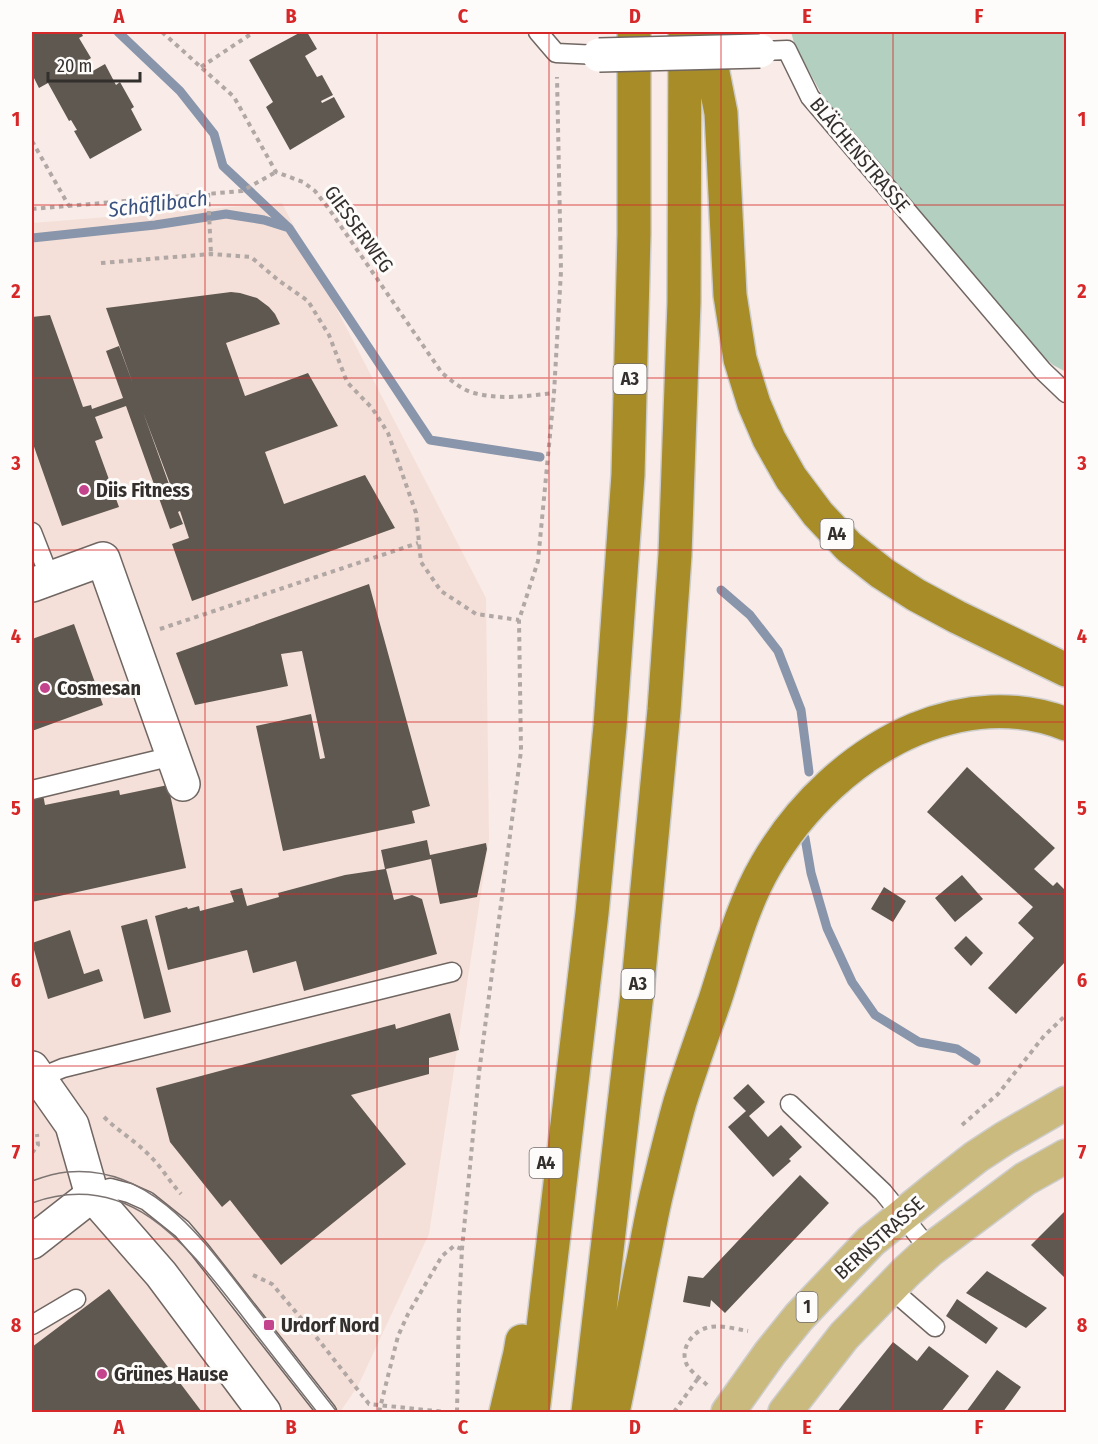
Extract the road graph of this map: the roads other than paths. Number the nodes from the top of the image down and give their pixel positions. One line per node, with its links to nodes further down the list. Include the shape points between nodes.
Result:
1 (538, 32): 6 (lane, BLÄCHENSTRASSE, via 556,53)
2 (634, 32): 14 (highway, A3, via 628,475)
3 (685, 32): 32 (highway, A3, via 684,302 675,555 637,994)
4 (705, 32): 10 (highway, A4, via 721,113 730,295 740,359 754,404 785,469 818,514 849,547 882,573 957,617)
5 (760, 51): 6 (street, BLÄCHENSTRASSE, bridge); 7 (lane, BLÄCHENSTRASSE, via 787,50 810,97)
6 (599, 55)
7 (1066, 393)
8 (32, 532): 9 (lane)
9 (41, 582): 12 (street, via 103,559)
10 (1066, 670)
11 (1066, 724): 33 (highway, via 1013,712 977,712 936,720 869,753 835,781 785,836 766,866 739,926 680,1102 657,1190)
12 (178, 770): 13 (lane)
13 (32, 789)
14 (592, 914): 30 (highway, A4, via 550,1134 520,1353); 31 (highway, A3)
15 (452, 972): 16 (lane)
16 (35, 1073): 20 (street, via 72,1125)
17 (1066, 1103): 21 (main road, BERNSTRASSE / 1, via 976,1157)
18 (790, 1104): 21 (lane)
19 (1066, 1156): 23 (main road, via 1025,1179)
20 (92, 1195): 22 (street); 28 (street, via 161,1274); 29 (lane, via 110,1188 129,1193 147,1201 182,1229)
21 (902, 1215): 23 (lane); 34 (main road, BERNSTRASSE / 1, via 871,1241 805,1310)
22 (32, 1242)
23 (930, 1250): 24 (main road)
24 (890, 1288): 27 (lane); 35 (main road, via 844,1336)
25 (76, 1299): 26 (lane)
26 (32, 1325)
27 (935, 1327)
28 (264, 1413)
29 (327, 1413)
30 (506, 1413)
31 (533, 1413)
32 (588, 1413)
33 (613, 1413)
34 (728, 1413)
35 (785, 1413)

